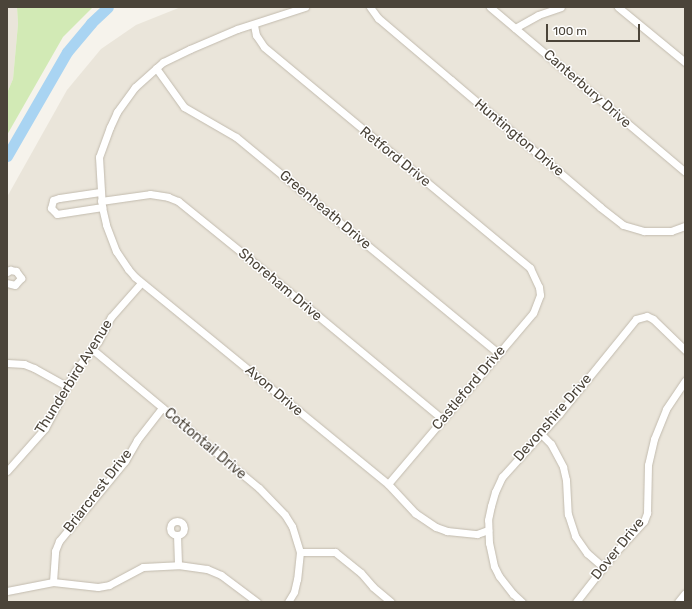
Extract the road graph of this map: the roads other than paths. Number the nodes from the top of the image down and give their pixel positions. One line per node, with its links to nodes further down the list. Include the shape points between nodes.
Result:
1 (305, 7): 6 (street, Avon Drive)
2 (370, 7): 13 (street, Huntington Drive, via 378,18 623,225 644,231 671,231)
3 (490, 7): 7 (street, Canterbury Drive)
4 (561, 7): 7 (street, via 538,15)
5 (618, 7): 8 (street)
6 (254, 25): 9 (street, Avon Drive, via 237,29 190,49); 17 (street, Retford Drive, via 256,35 264,47 530,268)
7 (515, 28): 10 (street, Canterbury Drive)
8 (685, 62)
9 (156, 68): 11 (street, Avon Drive, via 125,99 110,127 99,157); 20 (street, Greenheath Drive, via 184,107 236,137)
10 (685, 172)
11 (100, 192): 12 (street, Avon Drive); 12 (street, Shoreham Drive, via 59,198 53,200 51,208 57,214)
12 (101, 204): 16 (street, Avon Drive, via 116,251 128,269); 25 (street, Shoreham Drive, via 150,194 178,201)
13 (685, 226)
14 (7, 272): 15 (street, via 16,271 20,278 15,285)
15 (7, 283)
16 (142, 283): 18 (street, Thunderbird Avenue, via 111,316); 28 (street, Avon Drive)
17 (539, 287): 20 (street, Castleford Drive, via 540,295 533,313)
18 (92, 349): 23 (street, Thunderbird Avenue); 24 (street, Cottontail Drive)
19 (685, 350): 26 (street, Devonshire Drive, via 653,320 647,316 641,317 631,324)
20 (498, 353): 25 (street, Castleford Drive)
21 (7, 363): 23 (street, via 24,364)
22 (685, 381): 33 (street, Dover Drive, via 666,409 654,439 648,466 647,513 644,520)
23 (66, 386): 27 (street, Thunderbird Avenue, via 45,428)
24 (162, 408): 31 (street, Cottontail Drive, via 274,502 292,526); 34 (street, Briarcrest Drive, via 137,440 125,462 59,541 53,565)
25 (442, 419): 28 (street, Castleford Drive)
26 (541, 434): 29 (street, Devonshire Drive, via 502,477 491,506); 33 (street, via 551,444 563,467 568,514 575,536 587,553)
27 (7, 471)
28 (388, 484): 29 (street, Avon Drive, via 415,513 436,527 467,534)
29 (488, 530): 40 (street, Devonshire Drive, via 494,566 505,585)
30 (177, 535): 32 (street)
31 (300, 552): 38 (street, via 294,592); 39 (street, via 331,551 339,554)
32 (178, 565): 34 (street, via 143,567 109,585 98,587); 37 (street, via 207,569 221,575)
33 (603, 566): 41 (street, Dover Drive)
34 (53, 582): 35 (street)
35 (7, 592)
36 (685, 593): 42 (street)
37 (257, 602)
38 (288, 602)
39 (391, 602)
40 (522, 602)
41 (576, 602)
42 (678, 602)

